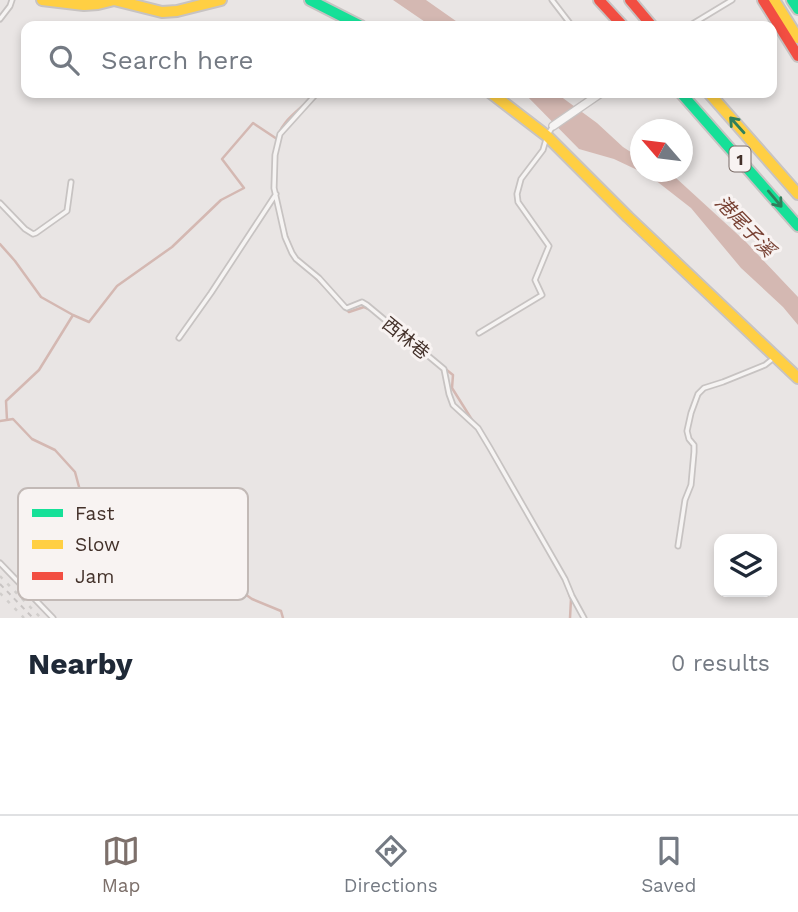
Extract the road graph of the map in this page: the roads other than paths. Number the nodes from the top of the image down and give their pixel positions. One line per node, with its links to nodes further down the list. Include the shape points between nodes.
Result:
1 (12, 0): 13 (lane)
2 (42, 0): 3 (main road, via 84,5 114,0 162,12)
3 (221, 0)
4 (310, 0): 14 (main road)
5 (552, 0): 15 (lane)
6 (599, 0): 16 (main road)
7 (630, 0): 17 (main road)
8 (732, 0): 18 (lane)
9 (763, 0): 19 (main road)
10 (774, 0): 21 (main road)
11 (792, 0): 12 (main road)
12 (798, 9)
13 (0, 19)
14 (350, 21)
15 (568, 21)
16 (618, 21)
17 (648, 21)
18 (697, 21)
19 (776, 21)
20 (777, 22): 22 (main road)
21 (798, 38)
22 (798, 56)
23 (312, 98): 30 (lane, 西林巷, via 280,134 275,155)
24 (499, 98): 28 (main road)
25 (594, 98): 28 (street)
26 (685, 98): 33 (main road, 1, one-way to 33)
27 (713, 98): 31 (main road, 1, one-way to 27)
28 (550, 131): 34 (lane, via 517,194 549,246 535,280 542,295); 36 (main road, via 628,217)
29 (71, 182): 32 (lane, via 67,211 33,234)
30 (276, 194): 35 (lane); 43 (lane, 西林巷, via 285,237 296,259 345,307 367,305 444,369 453,405 478,428 490,447)
31 (798, 194)
32 (0, 203)
33 (798, 226)
34 (479, 332)
35 (179, 338)
36 (775, 357): 37 (main road); 38 (lane, via 698,394 688,431 694,453)
37 (798, 379)
38 (678, 546)
39 (0, 563): 40 (lane)
40 (18, 582)
41 (36, 600): 42 (lane)
42 (53, 618)
43 (584, 618)

